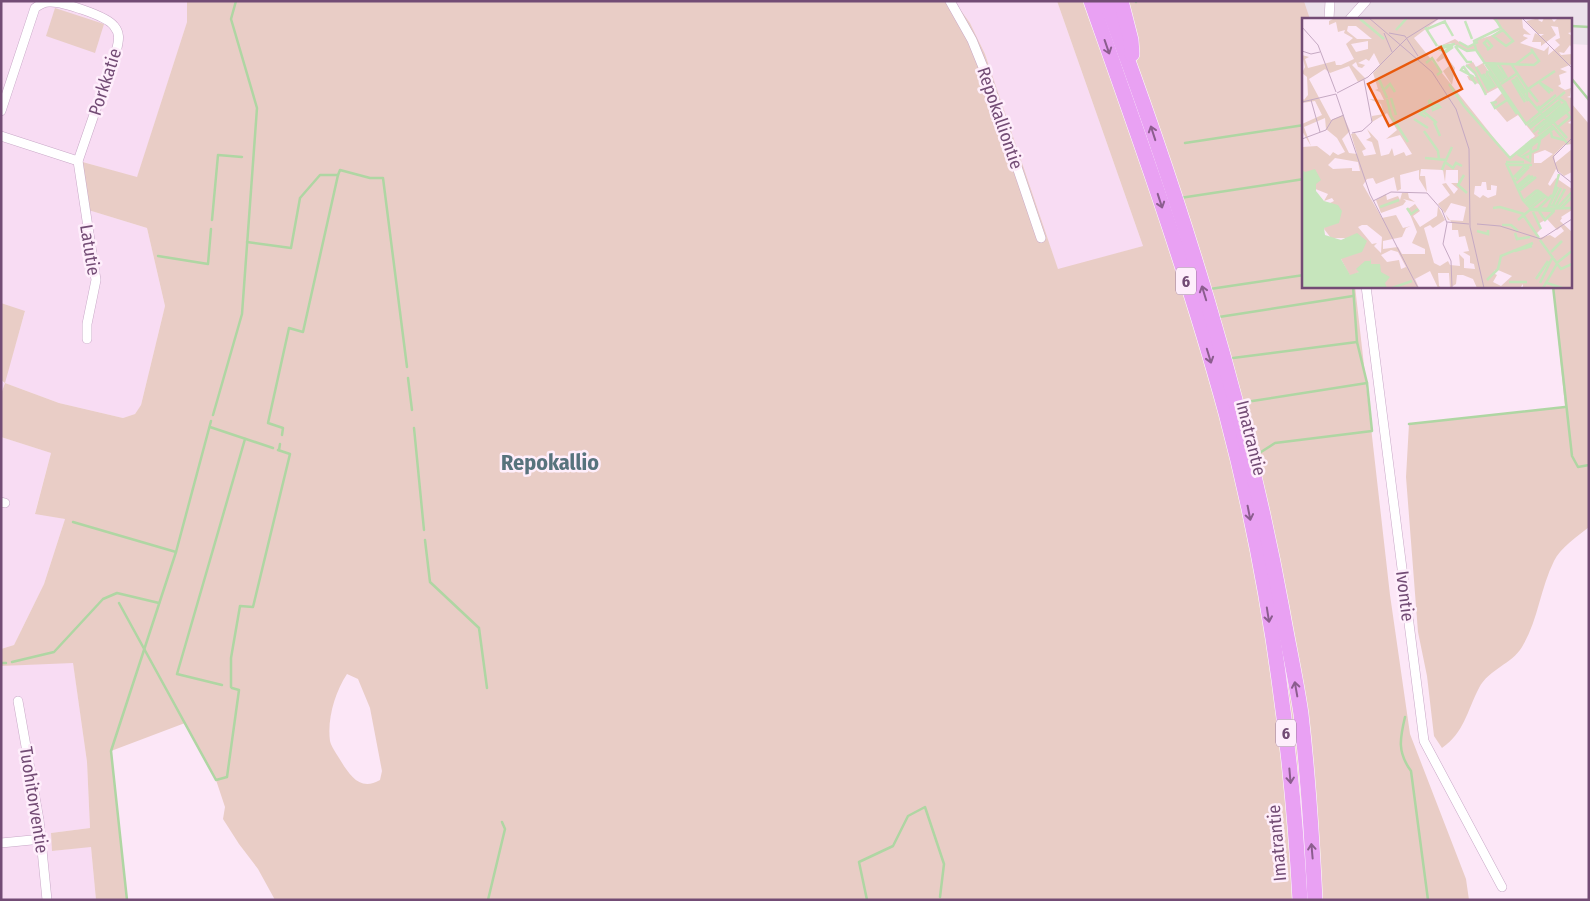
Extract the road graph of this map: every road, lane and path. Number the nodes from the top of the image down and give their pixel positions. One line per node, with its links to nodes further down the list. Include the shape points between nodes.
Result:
1 (950, 1): 13 (street, Repokalliontie, via 985,72)
2 (1091, 1): 21 (highway, Imatrantie / 6, one-way to 21, via 1150,169 1209,354 1246,499 1284,713)
3 (1106, 1): 9 (highway, Imatrantie / 6)
4 (1121, 1): 9 (highway, via 1131,40)
5 (1330, 1): 7 (street)
6 (1366, 1): 8 (street)
7 (1328, 18)
8 (1351, 18)
9 (1134, 76): 22 (highway, Imatrantie / 6, one-way to 9, via 1300,713 1260,496 1222,350)
10 (1, 111): 12 (street, Porkkatie, via 35,8 47,2 57,2 108,21 118,32 119,39)
11 (1, 136): 12 (street)
12 (78, 161): 15 (street, Latutie, via 96,280)
13 (1042, 238)
14 (1366, 288): 19 (street, Ivontie, via 1424,741)
15 (87, 339)
16 (18, 701): 17 (street, Tuohitorventie)
17 (42, 839): 18 (street); 20 (street, Tuohitorventie)
18 (1, 843)
19 (1502, 887)
20 (47, 900)
21 (1300, 900)
22 (1315, 900)

